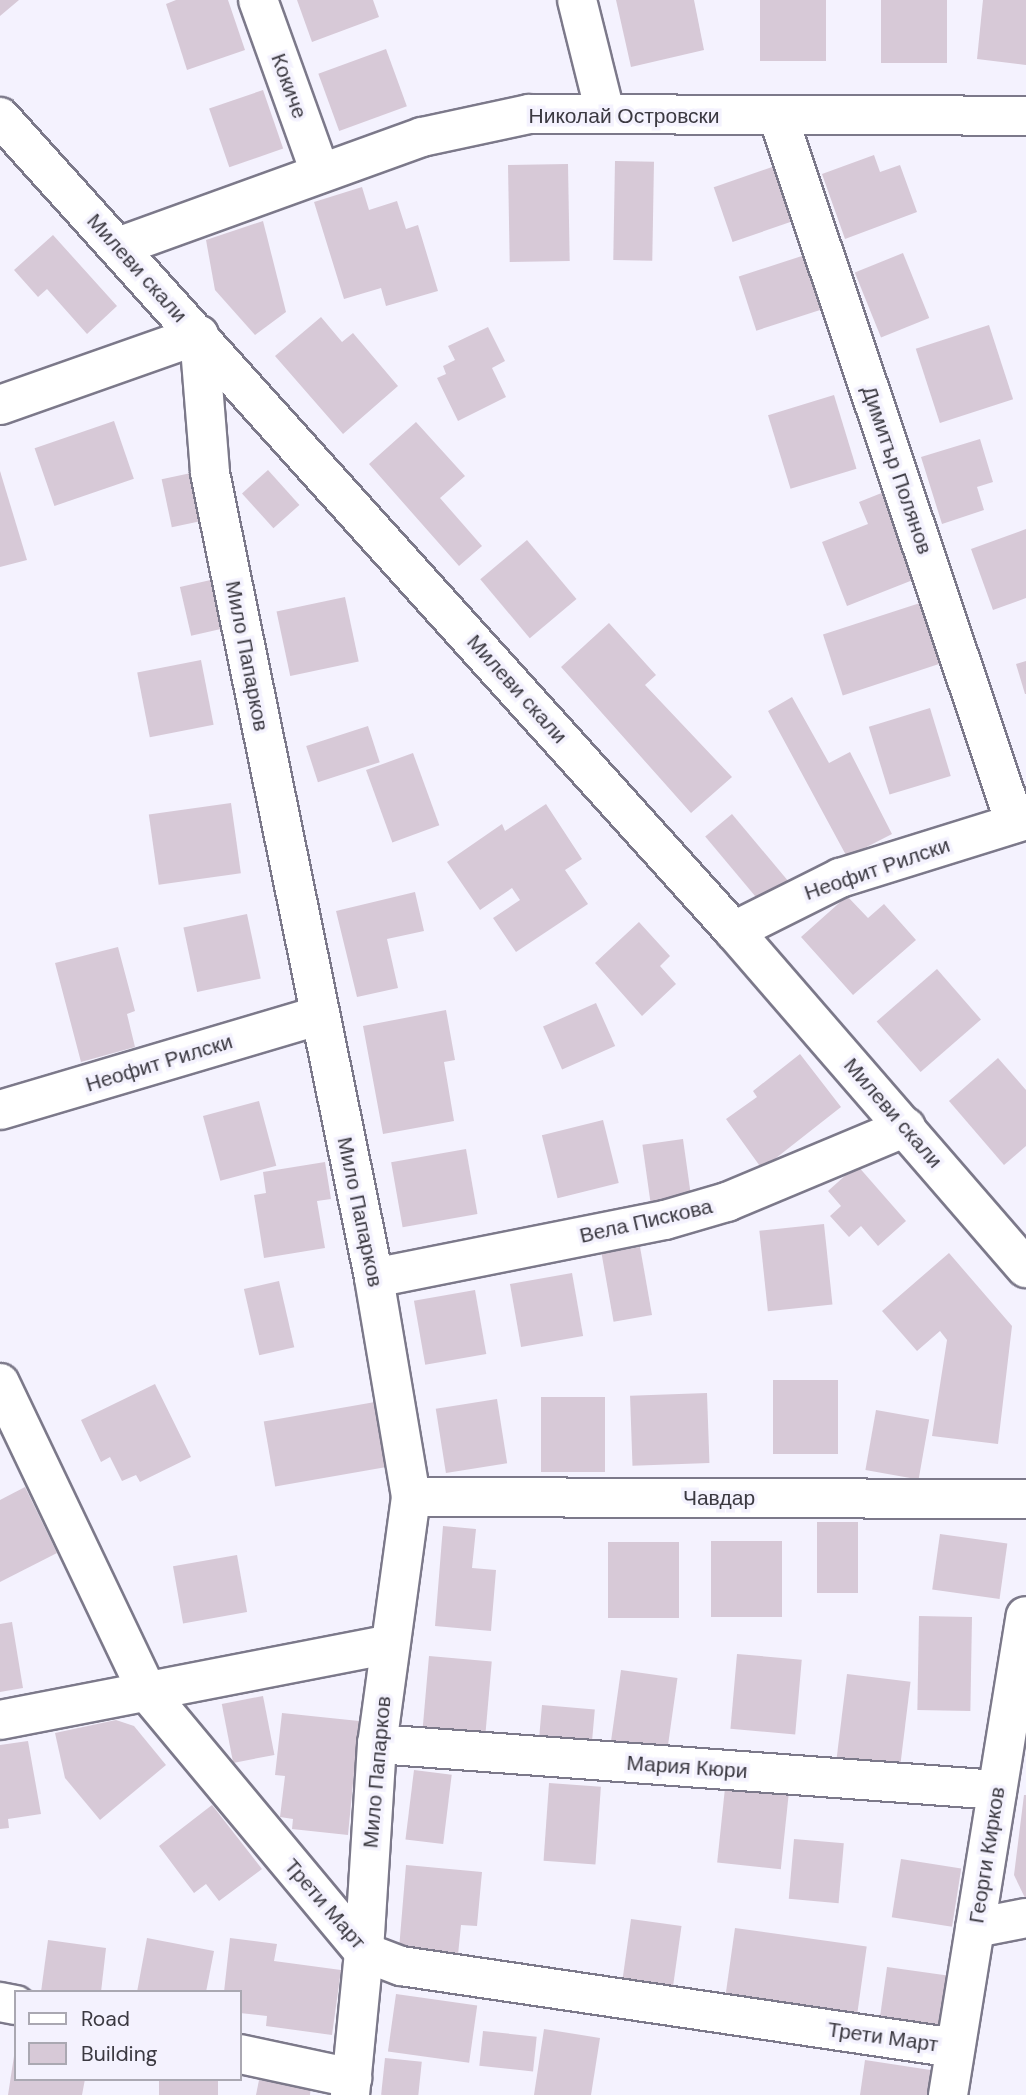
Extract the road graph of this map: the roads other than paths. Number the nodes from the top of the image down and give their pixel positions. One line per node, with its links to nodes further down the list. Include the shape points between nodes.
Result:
1 (258, 0): 7 (street, Кокиче)
2 (578, 0): 3 (street)
3 (605, 112): 6 (street, Николай Островски); 7 (street, Николай Островски, via 529,114 474,122)
4 (1026, 116): 6 (street, Николай Островски)
5 (0, 117): 8 (street, Милеви скали)
6 (778, 117): 11 (street, Димитър Полянов)
7 (320, 172): 8 (street, Николай Островски)
8 (118, 247): 9 (street, Милеви скали)
9 (199, 335): 10 (street); 12 (street, Милеви скали); 13 (street, Мило Папарков, via 211,473)
10 (0, 405)
11 (1021, 822): 12 (street, Неофит Рилски, via 840,878 788,900)
12 (734, 931): 15 (street, Милеви скали)
13 (318, 1016): 14 (street, Неофит Рилски); 17 (street, Мило Папарков)
14 (0, 1110)
15 (906, 1127): 16 (street, Милеви скали); 17 (street, Вела Пискова, via 740,1197 665,1220)
16 (1026, 1268)
17 (374, 1278): 19 (street, Мило Папарков)
18 (0, 1383): 23 (street, Трети Март)
19 (411, 1497): 20 (street, Чавдар); 22 (street, Мило Папарков)
20 (1026, 1499)
21 (1026, 1616): 26 (street, Георги Кирков)
22 (390, 1644): 23 (street); 25 (street, Мило Папарков)
23 (148, 1693): 24 (street); 29 (street, Трети Март)
24 (0, 1720)
25 (377, 1744): 26 (street, Мария Кюри); 29 (street, Мило Папарков)
26 (997, 1790): 28 (street, Георги Кирков)
27 (1026, 1919): 28 (street)
28 (975, 1928): 30 (street, Георги Кирков)
29 (364, 1952): 30 (street, Трети Март, via 401,1966); 32 (street, Мило Папарков)
30 (955, 2048): 33 (street, Георги Кирков)
31 (242, 2055): 32 (street)
32 (351, 2087)
33 (948, 2095)

